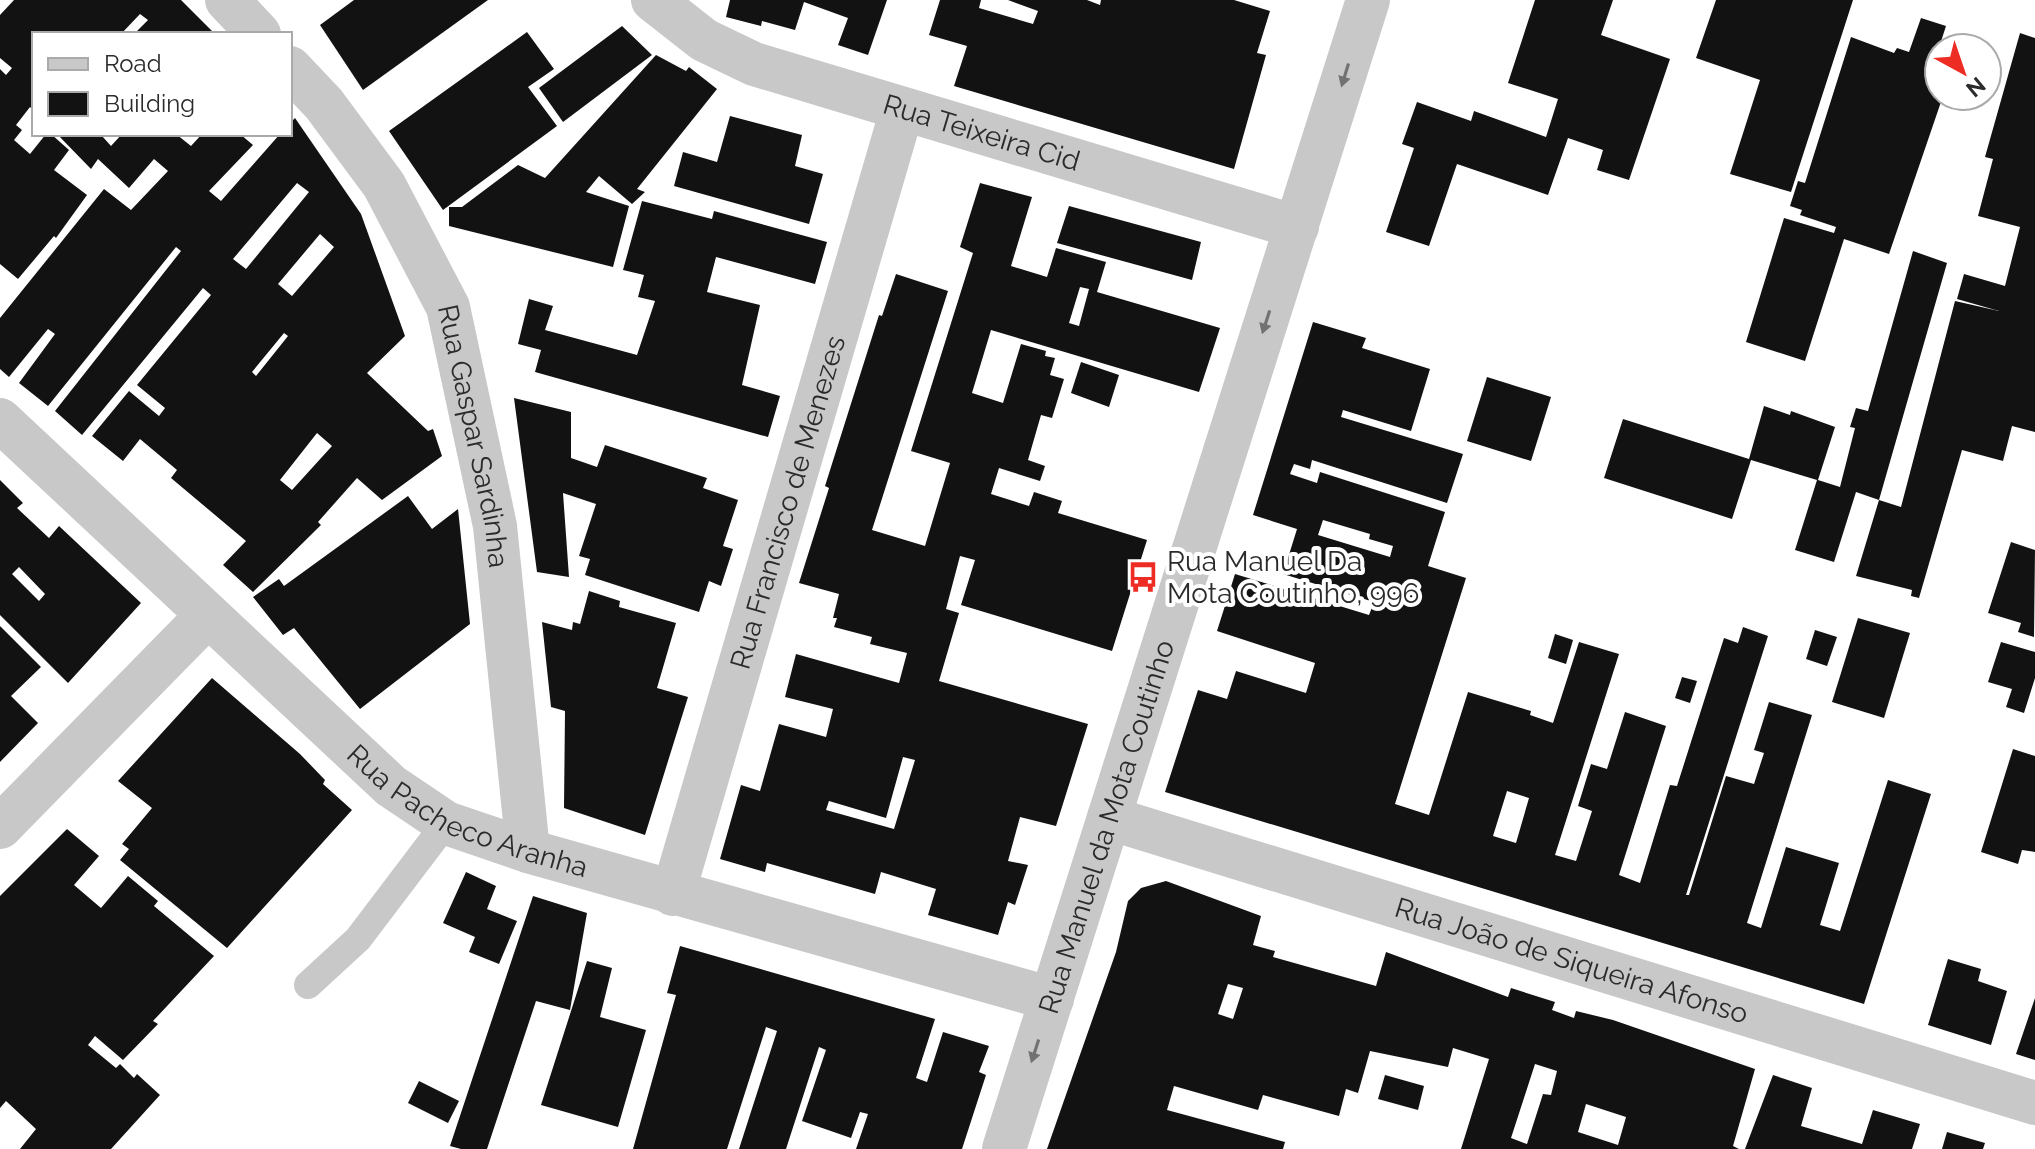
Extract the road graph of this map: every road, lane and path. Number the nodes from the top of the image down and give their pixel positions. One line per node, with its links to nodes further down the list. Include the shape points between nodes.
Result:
1 (227, 0): 4 (street)
2 (1368, 0): 7 (street, Rua Manuel da Mota Coutinho, one-way to 7)
3 (664, 10): 6 (street, Rua Teixeira Cid, via 704,40 754,64)
4 (257, 32)
5 (292, 70): 13 (street, Rua Gaspar Sardinha, via 384,185 448,307 495,526)
6 (902, 110): 7 (street, Rua Teixeira Cid); 14 (street, Rua Francisco de Menezes)
7 (1297, 227): 10 (street, Rua Manuel da Mota Coutinho, one-way to 10)
8 (0, 420): 9 (street, Rua Pacheco Aranha)
9 (207, 616): 11 (street, Rua Pacheco Aranha, via 391,786); 12 (street)
10 (1109, 818): 16 (street, Rua Manuel da Mota Coutinho); 17 (street, Rua João de Siqueira Afonso)
11 (446, 823): 13 (street, Rua Pacheco Aranha); 15 (lane, via 358,939)
12 (0, 827)
13 (528, 851): 14 (street, Rua Pacheco Aranha)
14 (673, 894): 16 (street, Rua Pacheco Aranha)
15 (308, 985)
16 (1052, 999): 18 (street, Rua Manuel da Mota Coutinho, one-way to 18)
17 (2035, 1103)
18 (1004, 1149)

